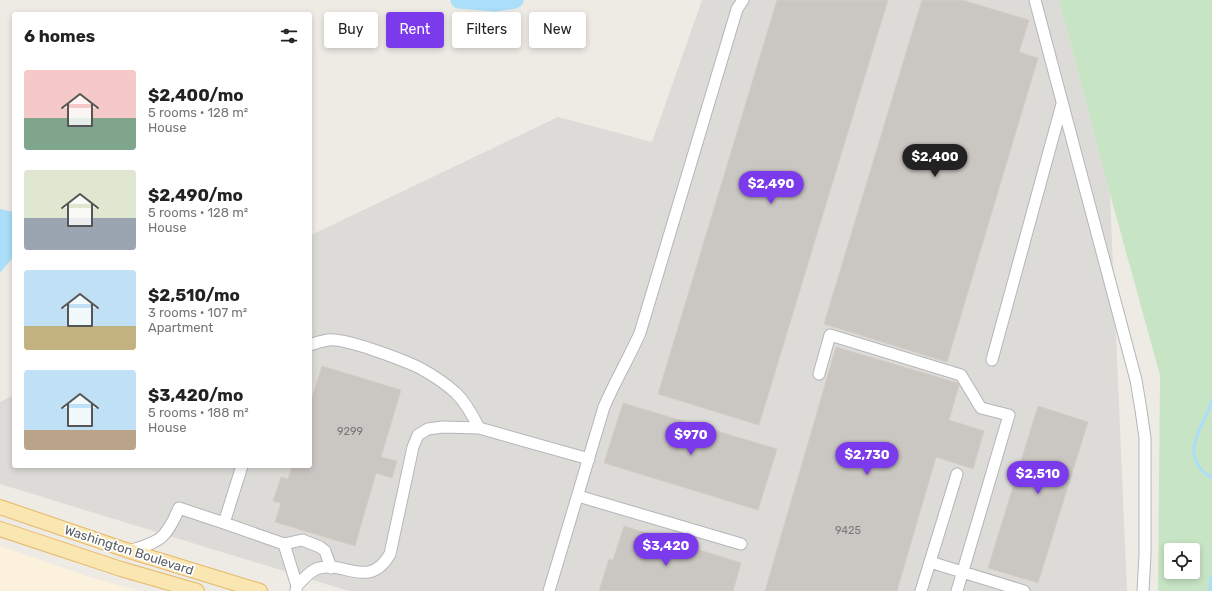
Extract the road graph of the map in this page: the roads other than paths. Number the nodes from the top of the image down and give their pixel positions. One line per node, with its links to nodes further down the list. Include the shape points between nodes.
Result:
1 (743, 0): 8 (lane, via 736,9 640,333 604,407)
2 (1035, 0): 3 (lane)
3 (1063, 104): 5 (lane); 29 (lane, via 1136,380 1141,410 1145,438)
4 (312, 344): 7 (lane, via 328,340 344,341 418,367 457,394)
5 (992, 360)
6 (819, 374): 20 (lane, via 830,335 961,374 981,408 1009,415)
7 (479, 428): 8 (lane); 19 (lane, via 443,427 428,429 418,435 413,447 390,554 385,562 367,573)
8 (589, 459): 11 (lane)
9 (241, 468): 13 (lane)
10 (957, 474): 18 (lane)
11 (578, 496): 16 (lane); 25 (lane)
12 (0, 506): 17 (main road, Washington Boulevard)
13 (224, 523): 15 (lane); 17 (lane, via 179,508 164,536 147,546)
14 (0, 529): 21 (main road, Washington Boulevard)
15 (284, 544): 19 (lane, via 302,540 320,547 325,551); 22 (lane)
16 (741, 544)
17 (128, 551): 24 (main road, Washington Boulevard)
18 (930, 562): 20 (lane); 26 (lane)
19 (331, 568): 22 (lane, via 325,567 308,573)
20 (962, 571): 27 (lane); 28 (lane)
21 (178, 588): 23 (main road, Washington Boulevard)
22 (297, 588)
23 (197, 591)
24 (260, 591)
25 (549, 591)
26 (921, 591)
27 (957, 591)
28 (1024, 591)
29 (1143, 591)

